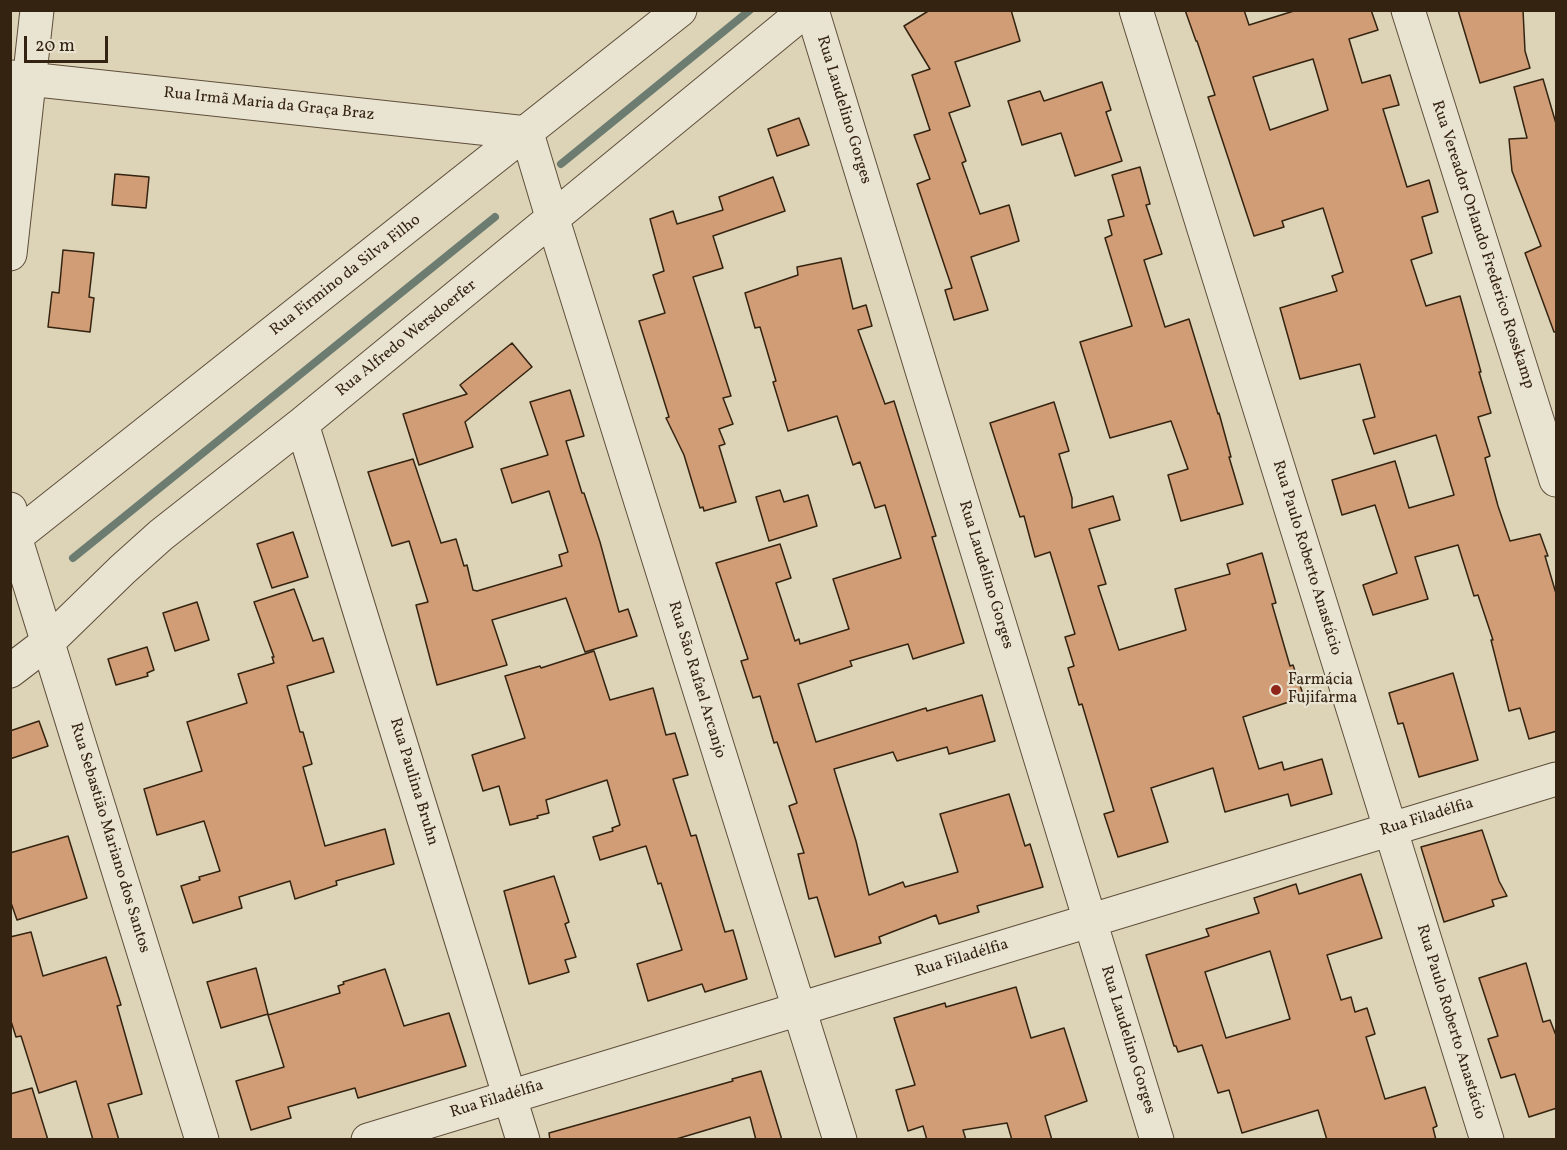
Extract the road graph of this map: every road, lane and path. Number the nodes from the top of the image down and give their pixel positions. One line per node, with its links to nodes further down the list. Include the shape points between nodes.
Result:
1 (37, 10): 7 (street)
2 (680, 10): 8 (street, Rua Firmino da Silva Filho)
3 (806, 10): 9 (street, Rua Alfredo Wersdoerfer)
4 (812, 10): 18 (street, Rua Laudelino Gorges)
5 (1136, 10): 17 (street, Rua Paulo Roberto Anastácio)
6 (1408, 10): 12 (street, Rua Vereador Orlando Frederico Rosskamp)
7 (20, 78): 8 (street, Rua Irmã Maria da Graça Braz); 10 (street)
8 (528, 133): 9 (street, Rua São Rafael Arcanjo); 13 (street, Rua Firmino da Silva Filho)
9 (553, 220): 11 (street, Rua Alfredo Wersdoerfer); 19 (street, Rua São Rafael Arcanjo)
10 (10, 254)
11 (302, 424): 14 (street, Rua Alfredo Wersdoerfer, via 161,535); 20 (street, Rua Paulina Bruhn)
12 (1557, 480)
13 (12, 529): 14 (street, Rua Sebastião Mariano dos Santos)
14 (48, 642): 15 (street, Rua Alfredo Wersdoerfer); 21 (street, Rua Sebastião Mariano dos Santos)
15 (10, 671)
16 (1557, 779): 17 (street, Rua Filadélfia)
17 (1391, 830): 18 (street, Rua Filadélfia); 26 (street, Rua Paulo Roberto Anastácio)
18 (1090, 920): 19 (street, Rua Filadélfia); 25 (street, Rua Laudelino Gorges)
19 (799, 1009): 20 (street, Rua Filadélfia); 24 (street, Rua São Rafael Arcanjo)
20 (510, 1096): 22 (street, Rua Filadélfia); 23 (street, Rua Paulina Bruhn)
21 (202, 1140)
22 (368, 1140)
23 (523, 1140)
24 (840, 1140)
25 (1157, 1140)
26 (1486, 1140)

